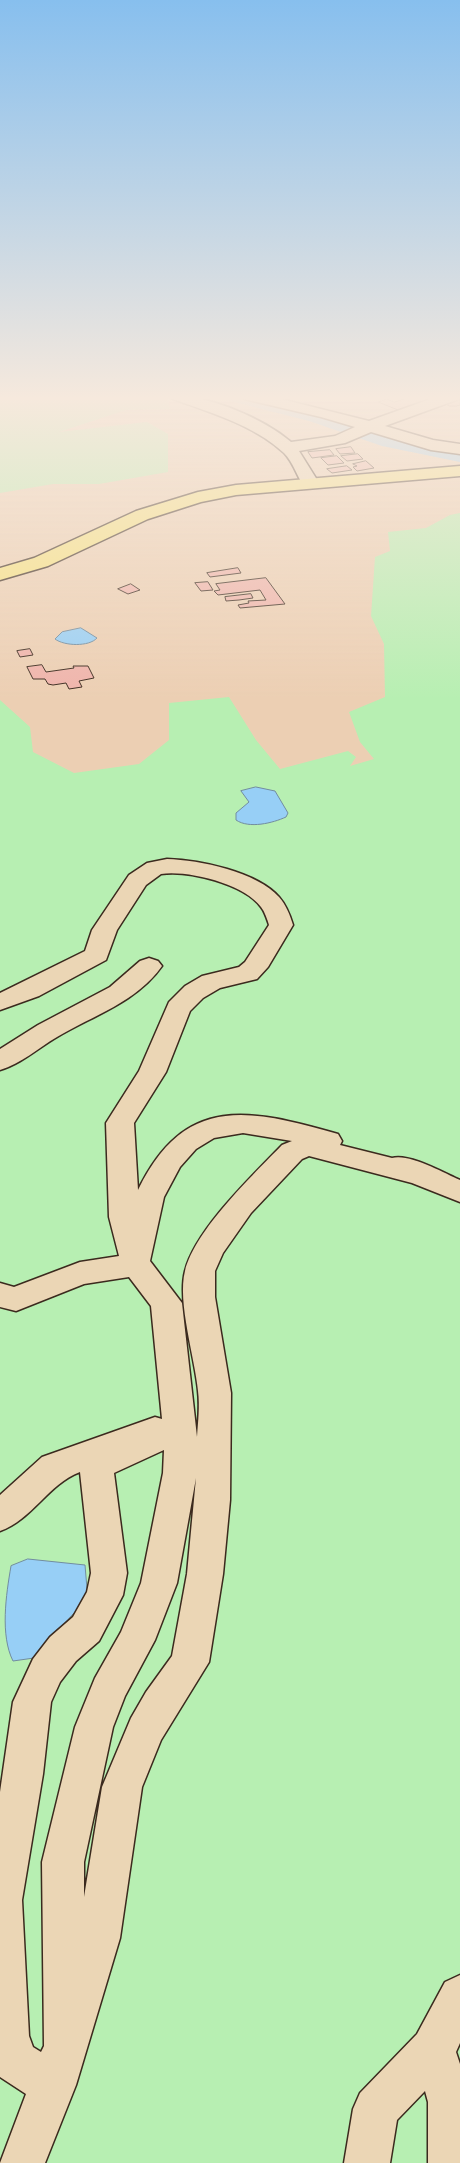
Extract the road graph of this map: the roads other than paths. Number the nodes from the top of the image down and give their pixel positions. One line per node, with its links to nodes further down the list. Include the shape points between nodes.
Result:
1 (203, 497): 2 (main road, via 170,504 41,562)
2 (0, 574)
3 (149, 966): 5 (street, via 119,993 47,1031)
4 (0, 1002): 8 (street, via 97,955 103,932 129,892 142,876 154,868 174,866 218,874 268,899 276,911 281,925 255,967 248,973 211,982 194,992 178,1008 152,1072 120,1123 124,1217)
5 (0, 1061)
6 (416, 1174): 7 (street); 8 (street, via 353,1147 254,1124 228,1124 201,1130 178,1150 162,1171 149,1197); 12 (street, via 307,1146 292,1152 241,1206 210,1249 200,1270 199,1297 215,1393 213,1490 205,1574 190,1662 149,1724 122,1787 99,1938)
7 (460, 1192)
8 (136, 1265): 9 (street, via 80,1273); 12 (street, via 166,1303 181,1442 180,1474 159,1583 94,1727 63,1862)
9 (5, 1303)
10 (0, 1516): 14 (street, via 54,1467 155,1430 155,1439 96,1466 109,1573 105,1595 86,1629 46,1671 32,1702 23,1774 0,1900 7,2036 16,2062)
11 (460, 1997): 13 (street)
12 (66, 2046): 14 (street)
13 (448, 2073): 16 (street, via 376,2109); 17 (street)
14 (53, 2085): 15 (street)
15 (29, 2155)
16 (367, 2163)
17 (451, 2163)

